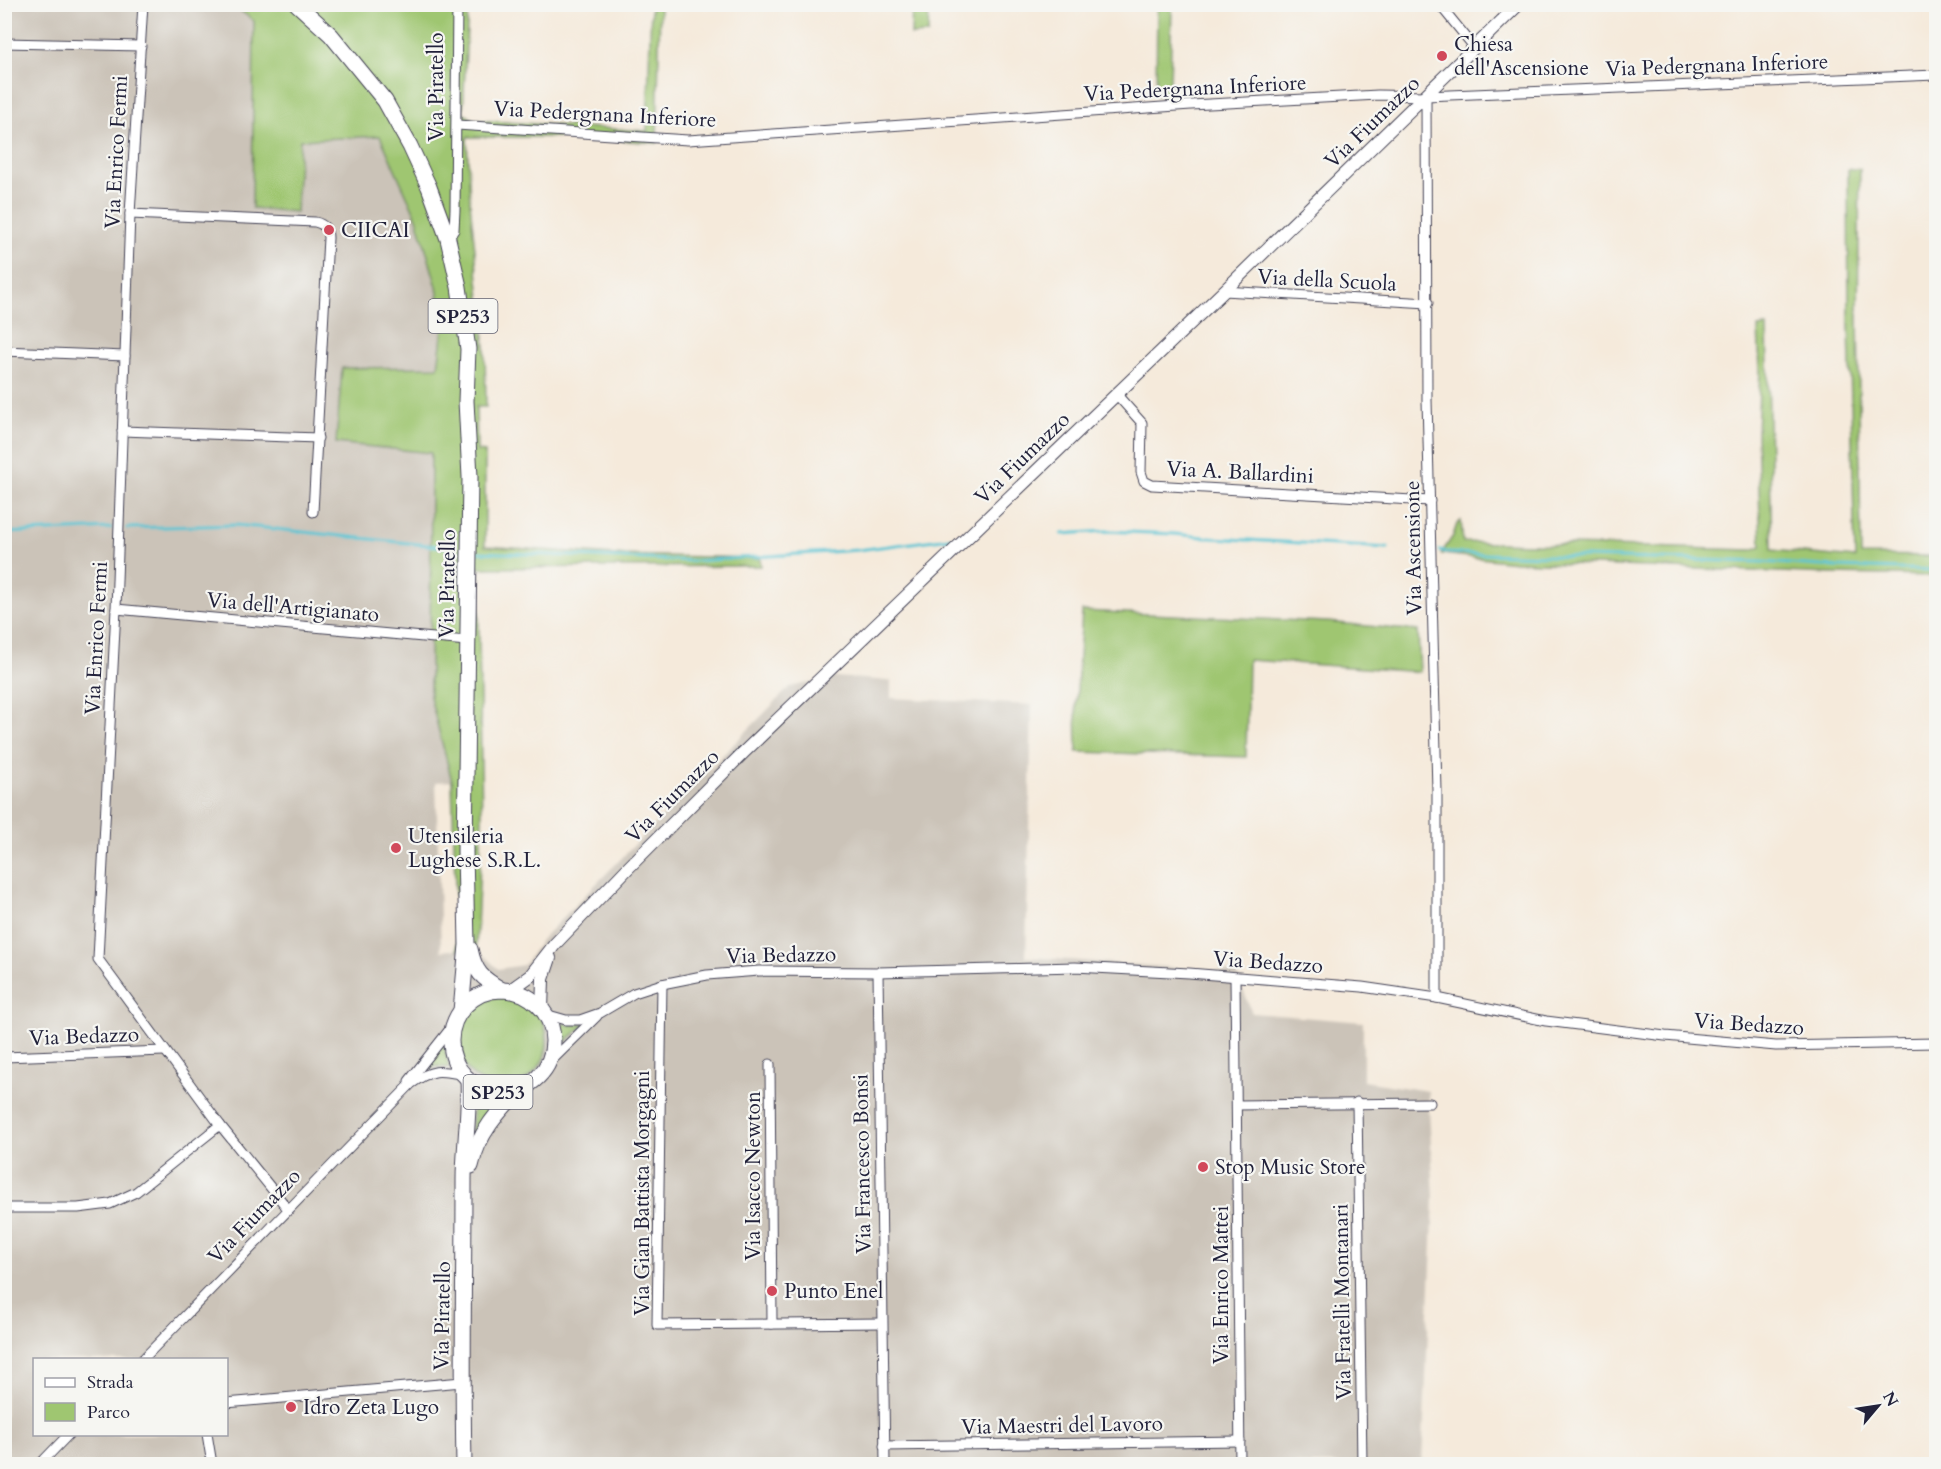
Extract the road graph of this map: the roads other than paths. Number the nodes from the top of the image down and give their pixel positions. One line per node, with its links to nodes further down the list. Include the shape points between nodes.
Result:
1 (143, 4): 7 (street, Via Enrico Fermi)
2 (297, 4): 13 (main road, Via Piratello / SP253, via 331,35 385,101 429,187)
3 (457, 4): 11 (street, Via Piratello)
4 (1439, 4): 8 (street)
5 (1519, 4): 8 (street, Via Fiumazzo)
6 (4, 43): 7 (street)
7 (141, 46): 12 (street, Via Enrico Fermi)
8 (1475, 48): 10 (street, Via Fiumazzo)
9 (1936, 75): 10 (street, Via Pedergnana Inferiore)
10 (1426, 96): 11 (street, Via Pedergnana Inferiore, via 1191,105 688,140); 14 (street, Via Fiumazzo); 15 (street, Via Ascensione)
11 (457, 126): 13 (street, Via Piratello, via 454,230)
12 (130, 214): 17 (street, Via Enrico Fermi); 20 (street, via 324,225 328,238)
13 (448, 239): 24 (main road, Via Piratello / SP253, via 468,349)
14 (1224, 291): 15 (street, Via della Scuola); 18 (street, Via Fiumazzo)
15 (1428, 303): 21 (street, Via Ascensione)
16 (4, 351): 17 (street)
17 (125, 356): 19 (street, Via Enrico Fermi)
18 (1117, 395): 21 (street, Via A. Ballardini, via 1142,423 1141,472 1144,481 1152,485); 26 (street, Via Fiumazzo, via 744,752)
19 (122, 431): 20 (street); 23 (street, Via Enrico Fermi)
20 (318, 438): 22 (street)
21 (1430, 501): 31 (street, Via Ascensione)
22 (313, 512)
23 (116, 609): 24 (street, Via dell'Artigianato); 36 (street, Via Enrico Fermi, via 98,959)
24 (467, 641): 25 (main road, Via Piratello / SP253)
25 (466, 932): 30 (main road, Via Piratello / SP253, via 478,973); 34 (main road, Via Piratello / SP253)
26 (555, 944): 30 (street, Via Fiumazzo, via 530,976); 32 (street, Via Fiumazzo, via 543,979)
27 (878, 972): 28 (street, Via Bedazzo, via 1075,967); 29 (street, Via Bedazzo, via 759,971 706,975); 50 (street, Via Francesco Bonsi)
28 (1235, 978): 31 (street, Via Bedazzo, via 1362,987); 45 (street, Via Enrico Mattei)
29 (662, 984): 33 (street, Via Bedazzo, via 634,993); 51 (street, Via Gian Battista Morgagni, via 657,1324)
30 (506, 991): 32 (main road, SP253, via 522,994); 34 (main road, via 483,994 467,1004)
31 (1437, 998): 35 (street, Via Bedazzo, via 1546,1021 1665,1036 1776,1046)
32 (543, 1012): 33 (street, Via Bedazzo, via 573,1021); 39 (main road, SP253, via 551,1029 552,1045)
33 (600, 1013): 39 (street, Via Bedazzo)
34 (457, 1018): 40 (main road, SP253, via 451,1046); 42 (street, Via Fiumazzo)
35 (1936, 1043)
36 (164, 1051): 37 (street, Via Bedazzo); 46 (street, Via Enrico Fermi)
37 (4, 1057)
38 (770, 1064): 51 (street, Via Isacco Newton)
39 (545, 1067): 41 (main road, SP253, via 535,1080)
40 (466, 1077): 41 (main road, SP253, via 477,1086 499,1092); 42 (street, Via Fiumazzo, via 429,1072); 47 (main road, Via Piratello / SP253, via 470,1103)
41 (521, 1088): 47 (main road, Via Piratello / SP253, via 478,1142)
42 (393, 1100): 49 (street, Via Fiumazzo)
43 (1357, 1102): 44 (street); 45 (street); 64 (street, Via Fratelli Montanari)
44 (1430, 1103)
45 (1237, 1105): 57 (street, Via Enrico Mattei)
46 (220, 1125): 48 (street, via 136,1192 110,1204); 49 (street, Via Enrico Fermi)
47 (465, 1205): 53 (main road, Via Piratello / SP253)
48 (4, 1208)
49 (288, 1209): 52 (street, Via Fiumazzo)
50 (882, 1323): 51 (street, Via Gian Battista Morgagni); 58 (street, Via Francesco Bonsi)
51 (772, 1324)
52 (143, 1358)
53 (462, 1382): 54 (street); 61 (main road, Via Piratello / SP253)
54 (228, 1403)
55 (67, 1436): 59 (street)
56 (207, 1436): 60 (street)
57 (1240, 1441): 58 (street, Via Maestri del Lavoro); 63 (street, Via Enrico Mattei)
58 (884, 1446): 62 (street, Via Francesco Bonsi)
59 (40, 1464)
60 (212, 1464)
61 (464, 1464)
62 (885, 1464)
63 (1240, 1464)
64 (1362, 1464)

